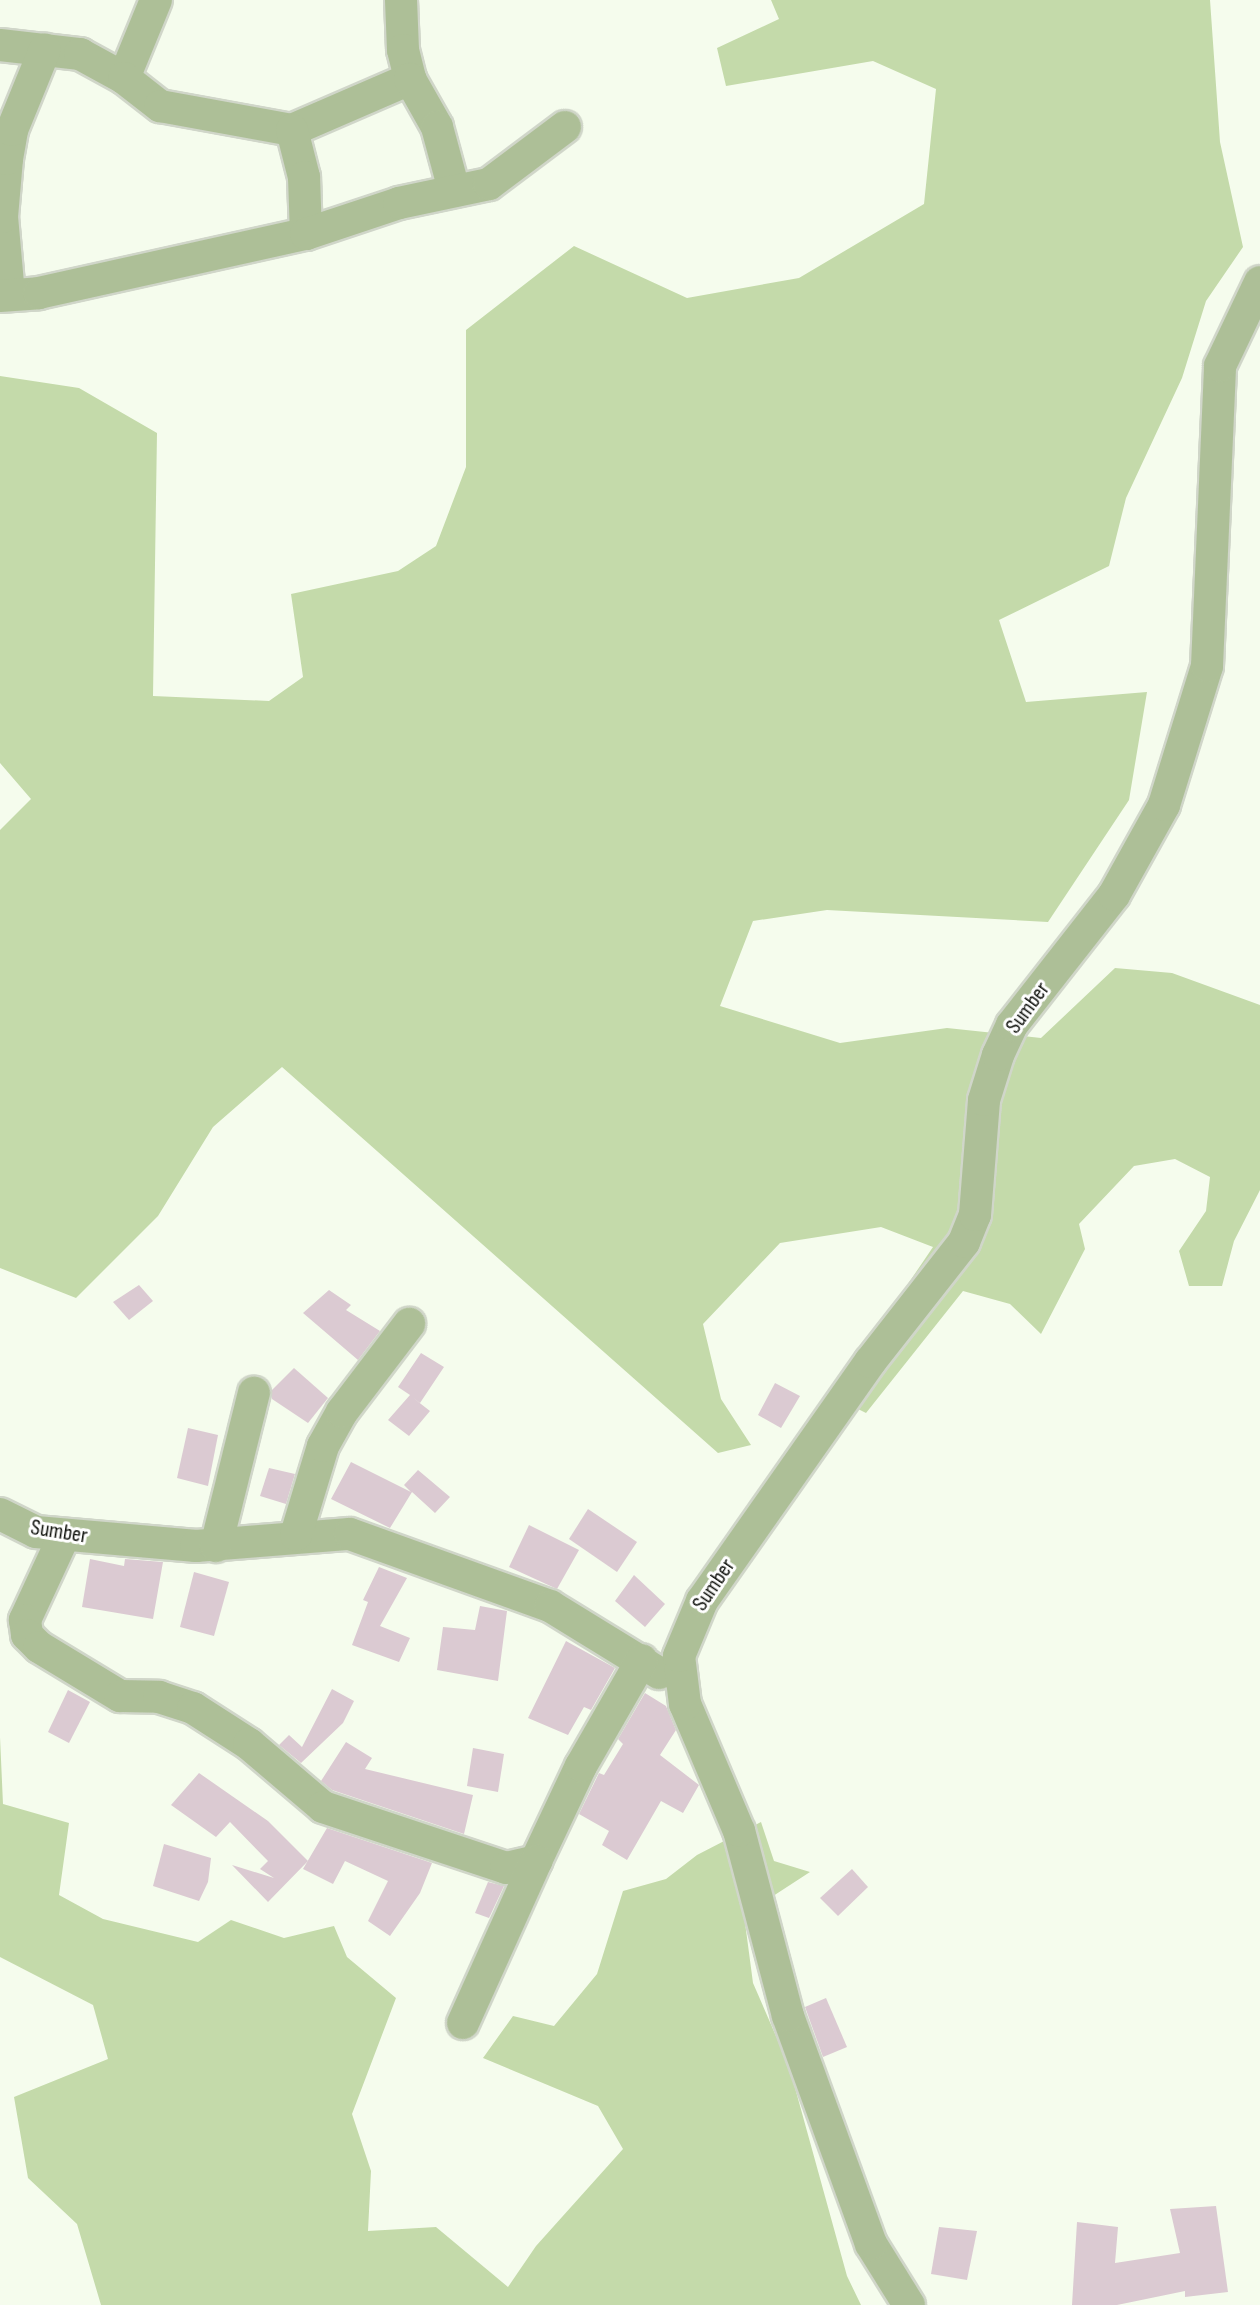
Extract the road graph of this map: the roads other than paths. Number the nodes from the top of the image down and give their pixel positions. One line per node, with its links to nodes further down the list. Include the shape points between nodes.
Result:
1 (156, 0): 5 (street)
2 (401, 0): 6 (street)
3 (0, 45): 4 (street)
4 (45, 49): 5 (street, via 80,54); 12 (street, via 12,130 7,159)
5 (124, 78): 8 (street, via 160,106)
6 (410, 79): 8 (street); 9 (street, via 437,127)
7 (565, 127): 9 (street, via 489,184)
8 (292, 130): 10 (street, via 304,177)
9 (454, 190): 10 (street)
10 (306, 234): 12 (street, via 39,293)
11 (1260, 282): 20 (street, Sumber, via 1220,366 1207,666 1164,805 1120,886 1012,1025 998,1055 984,1100 975,1215 964,1242 870,1362 702,1601 682,1639)
12 (4, 296)
13 (409, 1324): 16 (street, via 342,1412 323,1446)
14 (254, 1393): 18 (street)
15 (0, 1514): 17 (street, Sumber, via 23,1527)
16 (296, 1535): 18 (street, Sumber); 19 (street, Sumber, via 350,1534 378,1541 518,1593)
17 (64, 1536): 18 (street, Sumber); 21 (street, via 25,1620 27,1635 39,1647 120,1696 159,1697 193,1708 249,1744 323,1807 506,1868)
18 (216, 1546)
19 (642, 1660): 20 (street, Sumber); 21 (street, via 581,1766)
20 (681, 1688): 23 (street, via 739,1831 783,2001 863,2225)
21 (536, 1861): 22 (street)
22 (463, 2023)
23 (909, 2305)

